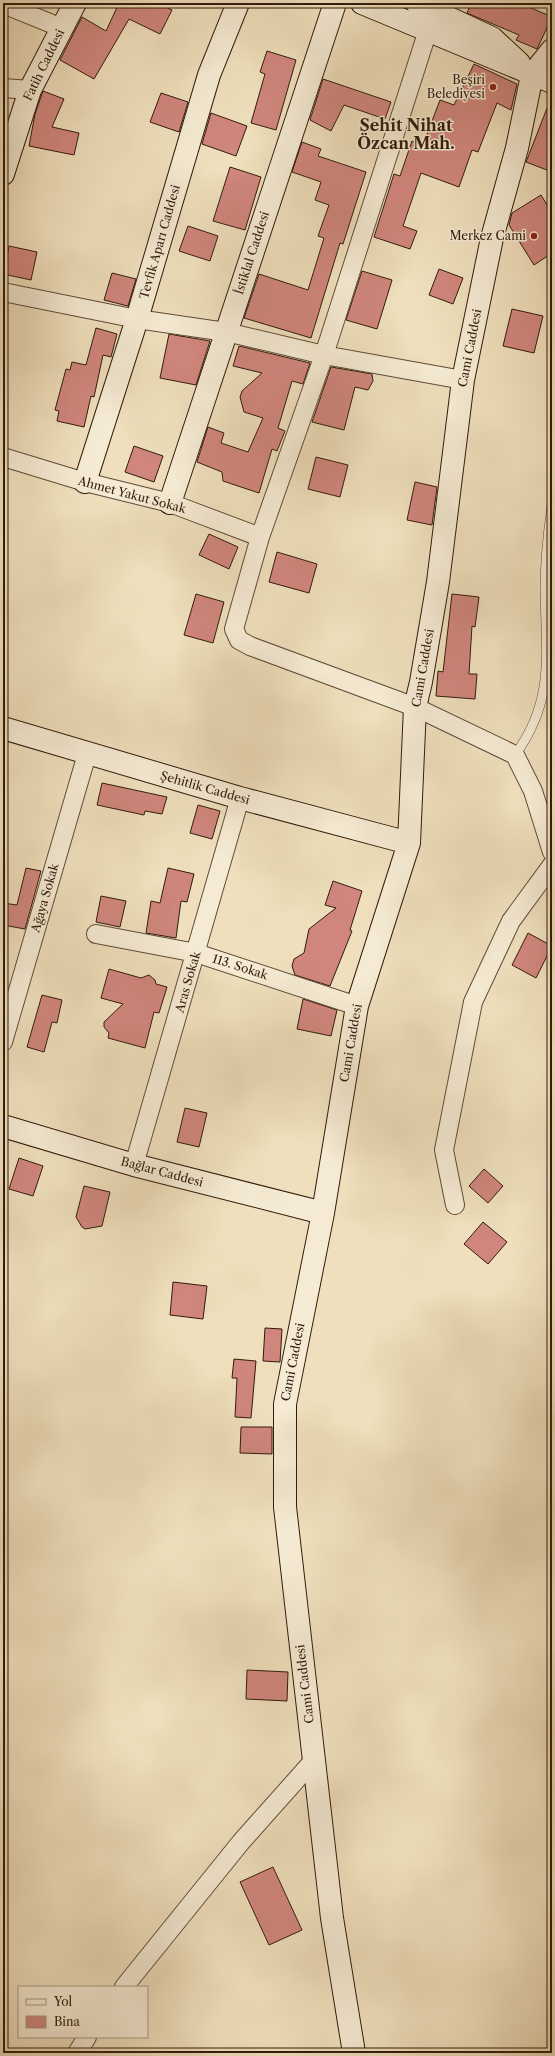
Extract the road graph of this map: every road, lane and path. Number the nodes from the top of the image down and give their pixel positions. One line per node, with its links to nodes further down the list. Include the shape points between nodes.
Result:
1 (74, 3): 7 (street, Fatih Caddesi)
2 (238, 3): 15 (street, Tevfik Aparı Caddesi, via 209,75)
3 (335, 3): 16 (street, İstiklal Caddesi)
4 (362, 3): 8 (street)
5 (3, 4): 7 (street)
6 (427, 5): 8 (street); 10 (street, via 492,38)
7 (62, 28): 12 (street, Fatih Caddesi)
8 (428, 30): 10 (street); 17 (street)
9 (552, 50): 10 (street, Cami Caddesi)
10 (542, 78): 18 (street, Cami Caddesi, via 517,148 492,238)
11 (3, 88): 12 (street)
12 (30, 90): 13 (street, Fatih Caddesi)
13 (3, 174)
14 (3, 292): 15 (street)
15 (137, 319): 16 (street); 20 (street, Tevfik Aparı Caddesi)
16 (226, 332): 17 (street); 21 (street, İstiklal Caddesi)
17 (324, 355): 18 (street); 23 (street)
18 (463, 380): 24 (street, Cami Caddesi, via 438,582)
19 (3, 457): 20 (street, Ahmet Yakut Sokak)
20 (84, 482): 21 (street, Ahmet Yakut Sokak)
21 (170, 504): 23 (street, Ahmet Yakut Sokak)
22 (552, 505): 27 (lane, via 546,544 545,588 549,686 538,723)
23 (260, 537): 24 (street, via 234,629 239,640)
24 (415, 707): 27 (street); 29 (street, Cami Caddesi)
25 (3, 728): 26 (street, Şehitlik Caddesi)
26 (87, 754): 28 (street, Şehitlik Caddesi); 35 (street, Ağaya Sokak)
27 (515, 755): 30 (street, via 533,791)
28 (240, 798): 29 (street, Şehitlik Caddesi); 33 (street, Aras Sokak)
29 (409, 843): 34 (street, Cami Caddesi)
30 (552, 852)
31 (552, 865): 38 (street, via 511,921 473,1002 444,1150)
32 (96, 934): 33 (street, 113. Sokak)
33 (196, 953): 34 (street, 113. Sokak); 37 (street, Aras Sokak)
34 (357, 1006): 39 (street, Cami Caddesi)
35 (3, 1042)
36 (3, 1126): 37 (street, Bağlar Caddesi)
37 (134, 1165): 39 (street, Bağlar Caddesi)
38 (455, 1205)
39 (322, 1213): 40 (street, Cami Caddesi, via 285,1404 285,1507)
40 (314, 1760): 41 (street, via 241,1842); 44 (street, Cami Caddesi, via 332,1918)
41 (125, 1986)
42 (86, 2038): 43 (street)
43 (77, 2053)
44 (354, 2053)

